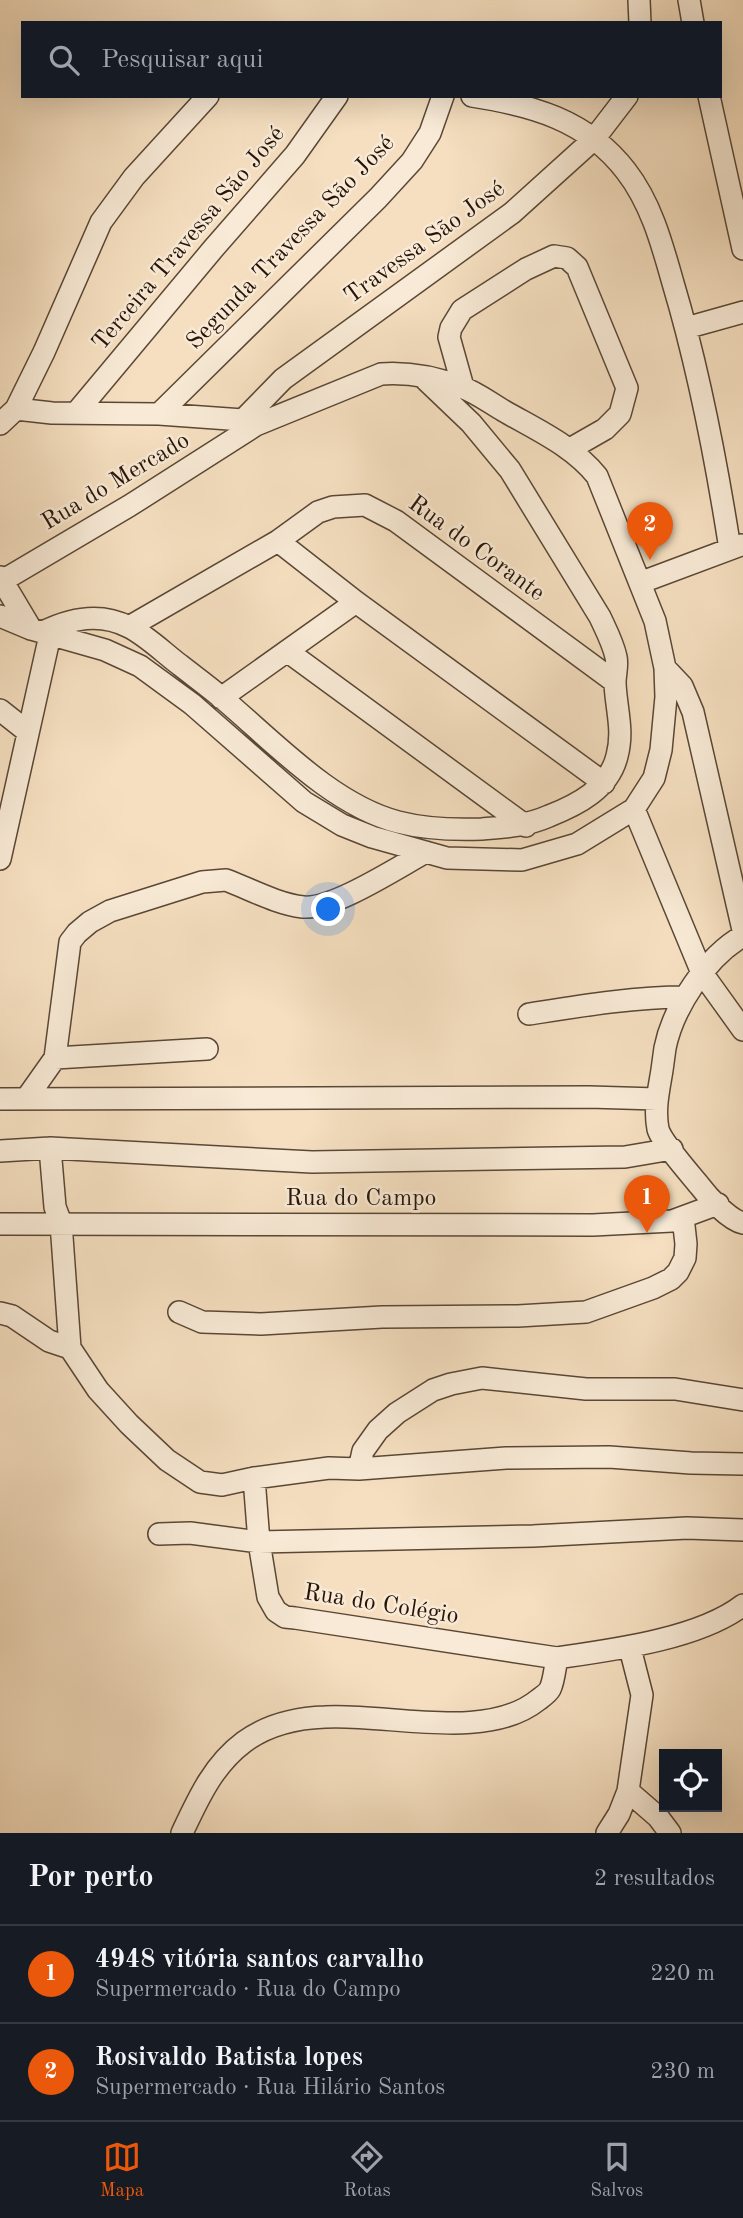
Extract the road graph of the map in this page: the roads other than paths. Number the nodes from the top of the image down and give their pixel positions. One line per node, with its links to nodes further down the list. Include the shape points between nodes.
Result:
1 (639, 0): 3 (street)
2 (689, 0): 4 (street)
3 (640, 21)
4 (693, 21)
5 (206, 98): 17 (street, via 113,202)
6 (336, 98): 18 (street, Terceira Travessa São José, via 296,155)
7 (442, 98): 19 (street, Segunda Travessa São José, via 430,133 412,161)
8 (486, 98): 11 (street, via 554,116)
9 (625, 98): 11 (street, Travessa São José)
10 (709, 98): 12 (street)
11 (594, 139): 14 (street, via 625,170 646,203); 20 (street, Travessa São José, via 512,213 283,379)
12 (743, 249)
13 (743, 312): 14 (street)
14 (686, 328): 24 (street)
15 (419, 375): 16 (street); 20 (street, via 381,374); 33 (street, via 471,423 518,481 600,617 617,660)
16 (463, 387): 22 (street); 22 (street, via 449,337 461,310 526,269 554,256 568,258 576,267 627,388 620,414 594,437)
17 (16, 409): 18 (street); 21 (street)
18 (75, 413): 19 (street)
19 (159, 414): 20 (street)
20 (250, 423): 25 (street, Rua do Mercado, via 129,506)
21 (0, 424)
22 (570, 449): 26 (street, via 597,477)
23 (278, 541): 27 (street); 29 (street, Rua do Corante); 33 (street, Rua do Corante, via 318,512 365,505 396,521)
24 (736, 547): 26 (street)
25 (1, 579): 30 (street)
26 (642, 582): 32 (street)
27 (356, 602): 31 (street); 37 (street)
28 (0, 615): 30 (street)
29 (129, 627): 30 (street, via 84,617); 34 (street)
30 (41, 632): 36 (street); 40 (street, via 105,650 140,666 192,704 304,802 342,825)
31 (287, 651): 34 (street); 39 (street)
32 (666, 668): 38 (street, via 661,750 654,778); 42 (street, via 682,686 693,712)
33 (615, 682): 37 (street, via 621,741)
34 (221, 698): 39 (street, via 335,791 397,822 455,830)
35 (0, 709): 36 (street)
36 (28, 732): 41 (street)
37 (604, 783): 39 (street, via 569,807)
38 (634, 809): 40 (street, via 577,844 522,860 447,858); 44 (street)
39 (526, 825)
40 (426, 852): 49 (street, via 327,904 304,907 218,880 100,916 70,942)
41 (0, 859)
42 (743, 930)
43 (743, 936): 44 (street)
44 (702, 973): 45 (street); 47 (street)
45 (685, 997): 46 (street); 52 (street, via 665,1046)
46 (529, 1014)
47 (743, 1030)
48 (206, 1049): 49 (street)
49 (55, 1058): 51 (street)
50 (0, 1099): 51 (street)
51 (26, 1099): 52 (street)
52 (657, 1099): 54 (street, via 658,1131)
53 (51, 1148): 54 (street, via 312,1162 625,1157); 55 (street); 58 (street, via 55,1207)
54 (671, 1149): 56 (street)
55 (0, 1152)
56 (718, 1204): 57 (street, Rua do Campo); 59 (street, via 732,1220)
57 (683, 1217): 58 (street, Rua do Campo, via 580,1225); 61 (street, via 685,1258 671,1279 586,1312 261,1324 202,1322)
58 (61, 1223): 60 (street, Rua do Campo); 63 (street)
59 (743, 1223)
60 (0, 1224)
61 (179, 1312)
62 (0, 1313): 63 (street)
63 (69, 1348): 67 (street, via 129,1424 186,1474 200,1482 222,1485)
64 (743, 1400): 66 (street, via 674,1389 586,1388 482,1378 433,1390 397,1413 363,1451)
65 (743, 1464): 66 (street, via 609,1457 506,1458)
66 (359, 1469): 67 (street, via 329,1468)
67 (254, 1478): 70 (street, Rua do Colégio)
68 (743, 1530): 70 (street)
69 (159, 1534): 70 (street)
70 (259, 1542): 73 (street, Rua do Colégio, via 271,1605 285,1617)
71 (738, 1615): 72 (street, Rua do Colégio)
72 (630, 1648): 73 (street, Rua do Colégio); 74 (street, via 642,1695)
73 (557, 1658): 75 (street, via 550,1690 526,1710 499,1717 463,1723 328,1716 261,1731 219,1765)
74 (628, 1791): 76 (street); 77 (street)
75 (182, 1833)
76 (607, 1833)
77 (670, 1833)

